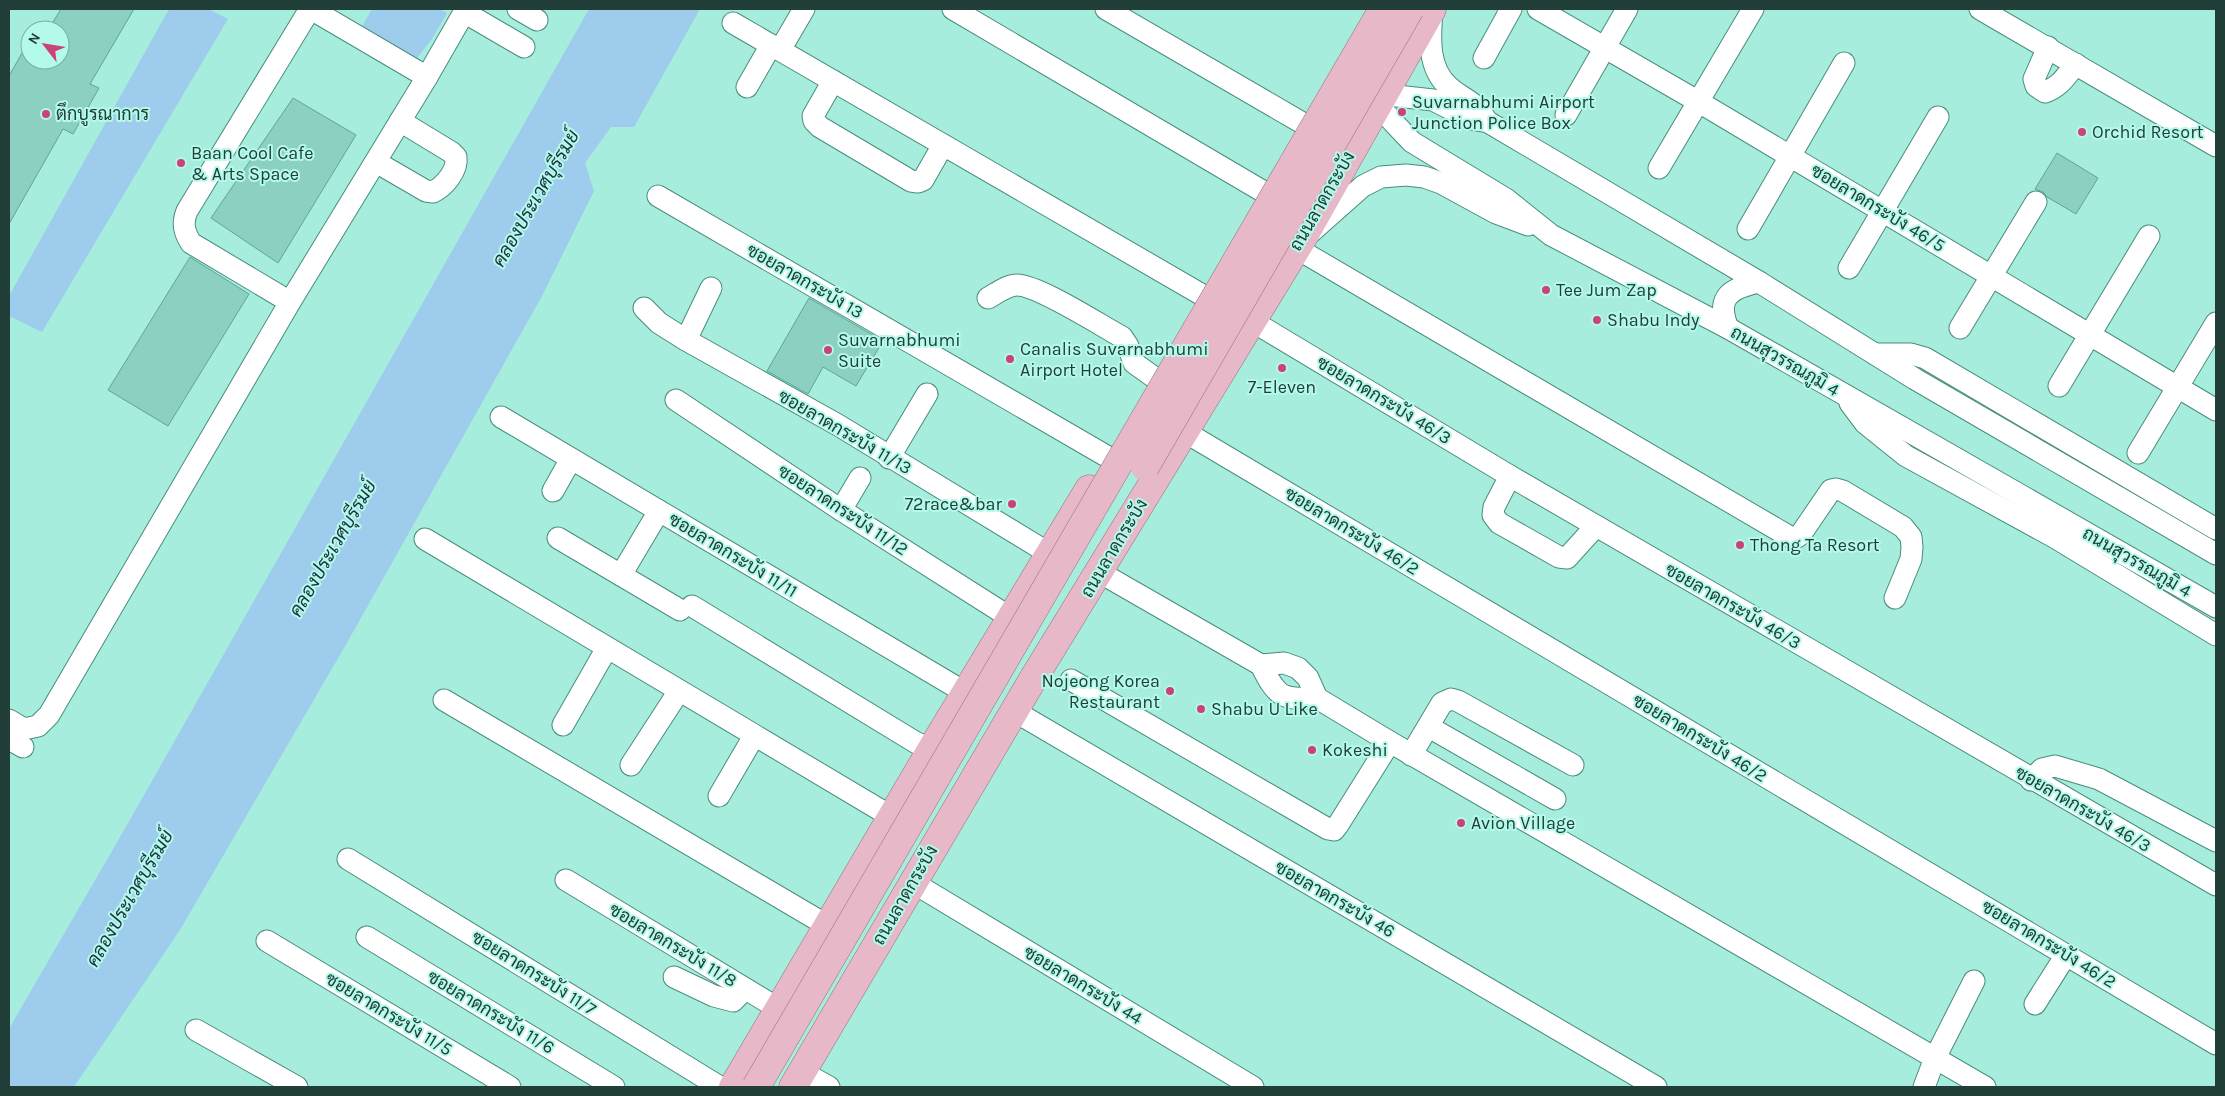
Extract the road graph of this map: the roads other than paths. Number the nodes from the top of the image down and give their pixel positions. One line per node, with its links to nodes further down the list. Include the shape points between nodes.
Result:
1 (310, 9): 25 (street); 54 (street, via 184,219 184,228 191,243)
2 (518, 9): 16 (street)
3 (804, 9): 19 (street)
4 (953, 9): 40 (street)
5 (1106, 9): 30 (street)
6 (1370, 9): 30 (main road)
7 (1376, 9): 28 (street, ถนนสุวรรณภูมิ 4, via 1366,49 1367,72)
8 (1383, 9): 137 (main road, bridge)
9 (1425, 9): 28 (main road, ถนนลาดกระบัง); 34 (street, via 1432,55 1440,76 1447,86 1476,106); 138 (main road, bridge, via 990,717)
10 (1511, 9): 22 (street)
11 (1538, 9): 20 (street, ซอยลาดกระบัง 46/5)
12 (1626, 9): 20 (street)
13 (1753, 9): 29 (street)
14 (1980, 9): 21 (street)
15 (465, 11): 18 (street); 25 (street)
16 (538, 20)
17 (733, 23): 19 (street)
18 (524, 47)
19 (776, 48): 26 (street); 27 (street)
20 (1604, 48): 29 (street, ซอยลาดกระบัง 46/5); 31 (street)
21 (2048, 48): 24 (street); 24 (street, via 2034,79 2036,86 2045,92 2060,84)
22 (1484, 58)
23 (1844, 63): 37 (street)
24 (2076, 64): 36 (street)
25 (427, 78): 33 (street)
26 (834, 81): 35 (street); 35 (street, via 813,116 814,121 911,181 923,180)
27 (747, 86)
28 (1379, 97): 30 (street, via 1348,93); 34 (street, via 1433,100 1470,119); 45 (street, ถนนสุวรรณภูมิ 4, via 1392,122 1412,142 1506,199); 47 (main road, ถนนลาดกระบัง)
29 (1699, 102): 37 (street, ซอยลาดกระบัง 46/5); 39 (street)
30 (1309, 115): 40 (main road)
31 (1566, 116)
32 (1938, 117): 43 (street)
33 (400, 122): 38 (street); 38 (street, via 456,156 455,168 444,184 433,192)
34 (1488, 122): 50 (street)
35 (943, 145): 52 (street)
36 (2216, 146)
37 (1792, 156): 43 (street, ซอยลาดกระบัง 46/5); 44 (street)
38 (376, 162): 54 (street)
39 (1659, 168)
40 (1264, 192): 52 (main road)
41 (658, 196): 73 (street, ซอยลาดกระบัง 13)
42 (2036, 202): 49 (street)
43 (1884, 212): 48 (street); 49 (street, ซอยลาดกระบัง 46/5)
44 (1748, 229)
45 (1551, 235): 47 (street, via 1432,180 1406,175 1381,176 1363,186); 58 (street, ถนนสุวรรณภูมิ 4)
46 (2149, 236): 60 (street)
47 (1298, 244): 56 (main road, ถนนลาดกระบัง); 89 (street, via 1790,537 1801,534 1830,490 1836,489 1904,527 1911,537 1912,547)
48 (1849, 268)
49 (1991, 276): 59 (street); 60 (street, ซอยลาดกระบัง 46/5)
50 (1759, 282): 58 (street, via 1737,287 1728,295 1723,306 1723,318); 62 (street)
51 (711, 288): 61 (street)
52 (1204, 296): 63 (main road)
53 (988, 298): 63 (street, via 1016,285 1034,289 1122,337 1134,363)
54 (290, 302): 101 (street, via 49,715 38,726 24,729)
55 (644, 308): 61 (street, ซอยลาดกระบัง 11/13, via 659,323)
56 (1252, 321): 71 (main road, ถนนลาดกระบัง); 76 (street, ซอยลาดกระบัง 46/3)
57 (2216, 323): 65 (street)
58 (1728, 328): 67 (street, ถนนสุวรรณภูมิ 4)
59 (1960, 328)
60 (2090, 335): 64 (street); 65 (street, ซอยลาดกระบัง 46/5)
61 (686, 340): 74 (street, ซอยลาดกระบัง 11/13, via 838,425)
62 (1875, 354): 82 (street, via 1910,354 1925,358); 86 (street)
63 (1155, 378): 73 (main road)
64 (2059, 386)
65 (2178, 388): 69 (street, ซอยลาดกระบัง 46/5); 72 (street)
66 (927, 394): 74 (street)
67 (1844, 395): 90 (street, ถนนสุวรรณภูมิ 4); 92 (street, via 1866,423 1906,456 2054,537)
68 (676, 400): 79 (street, ซอยลาดกระบัง 11/12)
69 (2216, 410)
70 (501, 417): 75 (street, ซอยลาดกระบัง 11/11)
71 (1185, 432): 87 (main road, ถนนลาดกระบัง); 122 (street, ซอยลาดกระบัง 46/2)
72 (2138, 453)
73 (1108, 456): 85 (main road)
74 (889, 458): 85 (street, ซอยลาดกระบัง 11/13)
75 (571, 459): 78 (street); 80 (street, ซอยลาดกระบัง 11/11)
76 (1510, 476): 81 (street, ซอยลาดกระบัง 46/3); 81 (street, via 1494,507 1493,515 1499,523 1559,557 1567,558)
77 (860, 478): 79 (street)
78 (553, 491)
79 (841, 510): 91 (street, ซอยลาดกระบัง 11/12)
80 (659, 511): 88 (street); 97 (street, ซอยลาดกระบัง 11/11)
81 (1596, 526): 110 (street, ซอยลาดกระบัง 46/3)
82 (2216, 529)
83 (558, 538): 88 (street)
84 (425, 540): 93 (street)
85 (1050, 554): 91 (main road)
86 (2216, 554)
87 (1099, 572): 94 (street); 100 (main road, ถนนลาดกระบัง)
88 (621, 574): 106 (street, via 686,608)
89 (1895, 598)
90 (2216, 607)
91 (1011, 618): 97 (main road)
92 (2216, 635)
93 (607, 648): 96 (street); 102 (street)
94 (1261, 664): 98 (street, via 1281,695 1296,699); 98 (street, via 1284,663 1298,668 1308,678)
95 (1071, 680): 105 (street, via 1328,829 1334,830 1338,825)
96 (680, 692): 104 (street); 108 (street)
97 (966, 693): 106 (main road)
98 (1317, 698): 105 (street)
99 (444, 700): 119 (street)
100 (1014, 711): 117 (main road, ถนนลาดกระบัง); 141 (street, ซอยลาดกระบัง 46)
101 (9, 720)
102 (563, 725)
103 (1429, 727): 107 (street); 109 (street, via 1442,703 1451,699); 112 (street)
104 (754, 736): 111 (street); 113 (street)
105 (1390, 742): 107 (street)
106 (931, 750): 113 (main road)
107 (1411, 754): 130 (street)
108 (631, 765)
109 (1573, 766)
110 (2032, 780): 114 (street, via 2042,769 2055,766 2099,779); 118 (street, ซอยลาดกระบัง 46/3)
111 (719, 796)
112 (1555, 799)
113 (892, 817): 119 (main road)
114 (2216, 841)
115 (348, 859): 135 (street, ซอยลาดกระบัง 11/7)
116 (566, 880): 125 (street, ซอยลาดกระบัง 11/8)
117 (912, 882): 131 (main road, ถนนลาดกระบัง); 140 (street, ซอยลาดกระบัง 44)
118 (2216, 885)
119 (828, 926): 127 (main road)
120 (367, 937): 134 (street, ซอยลาดกระบัง 11/6)
121 (267, 942): 133 (street, ซอยลาดกระบัง 11/5)
122 (2066, 955): 126 (street); 129 (street, ซอยลาดกระบัง 46/2)
123 (674, 977): 125 (street, via 733,1001)
124 (1974, 981): 130 (street)
125 (744, 989): 127 (street, ซอยลาดกระบัง 11/8)
126 (2034, 1004)
127 (779, 1009): 136 (main road)
128 (196, 1030): 132 (street)
129 (2216, 1044)
130 (1935, 1058): 142 (street); 143 (street)
131 (798, 1080): 139 (street)
132 (297, 1087)
133 (510, 1087)
134 (614, 1087)
135 (720, 1087)
136 (733, 1087)
137 (756, 1087)
138 (770, 1087)
139 (829, 1087)
140 (1253, 1087)
141 (1656, 1087)
142 (1924, 1087)
143 (1985, 1087)

